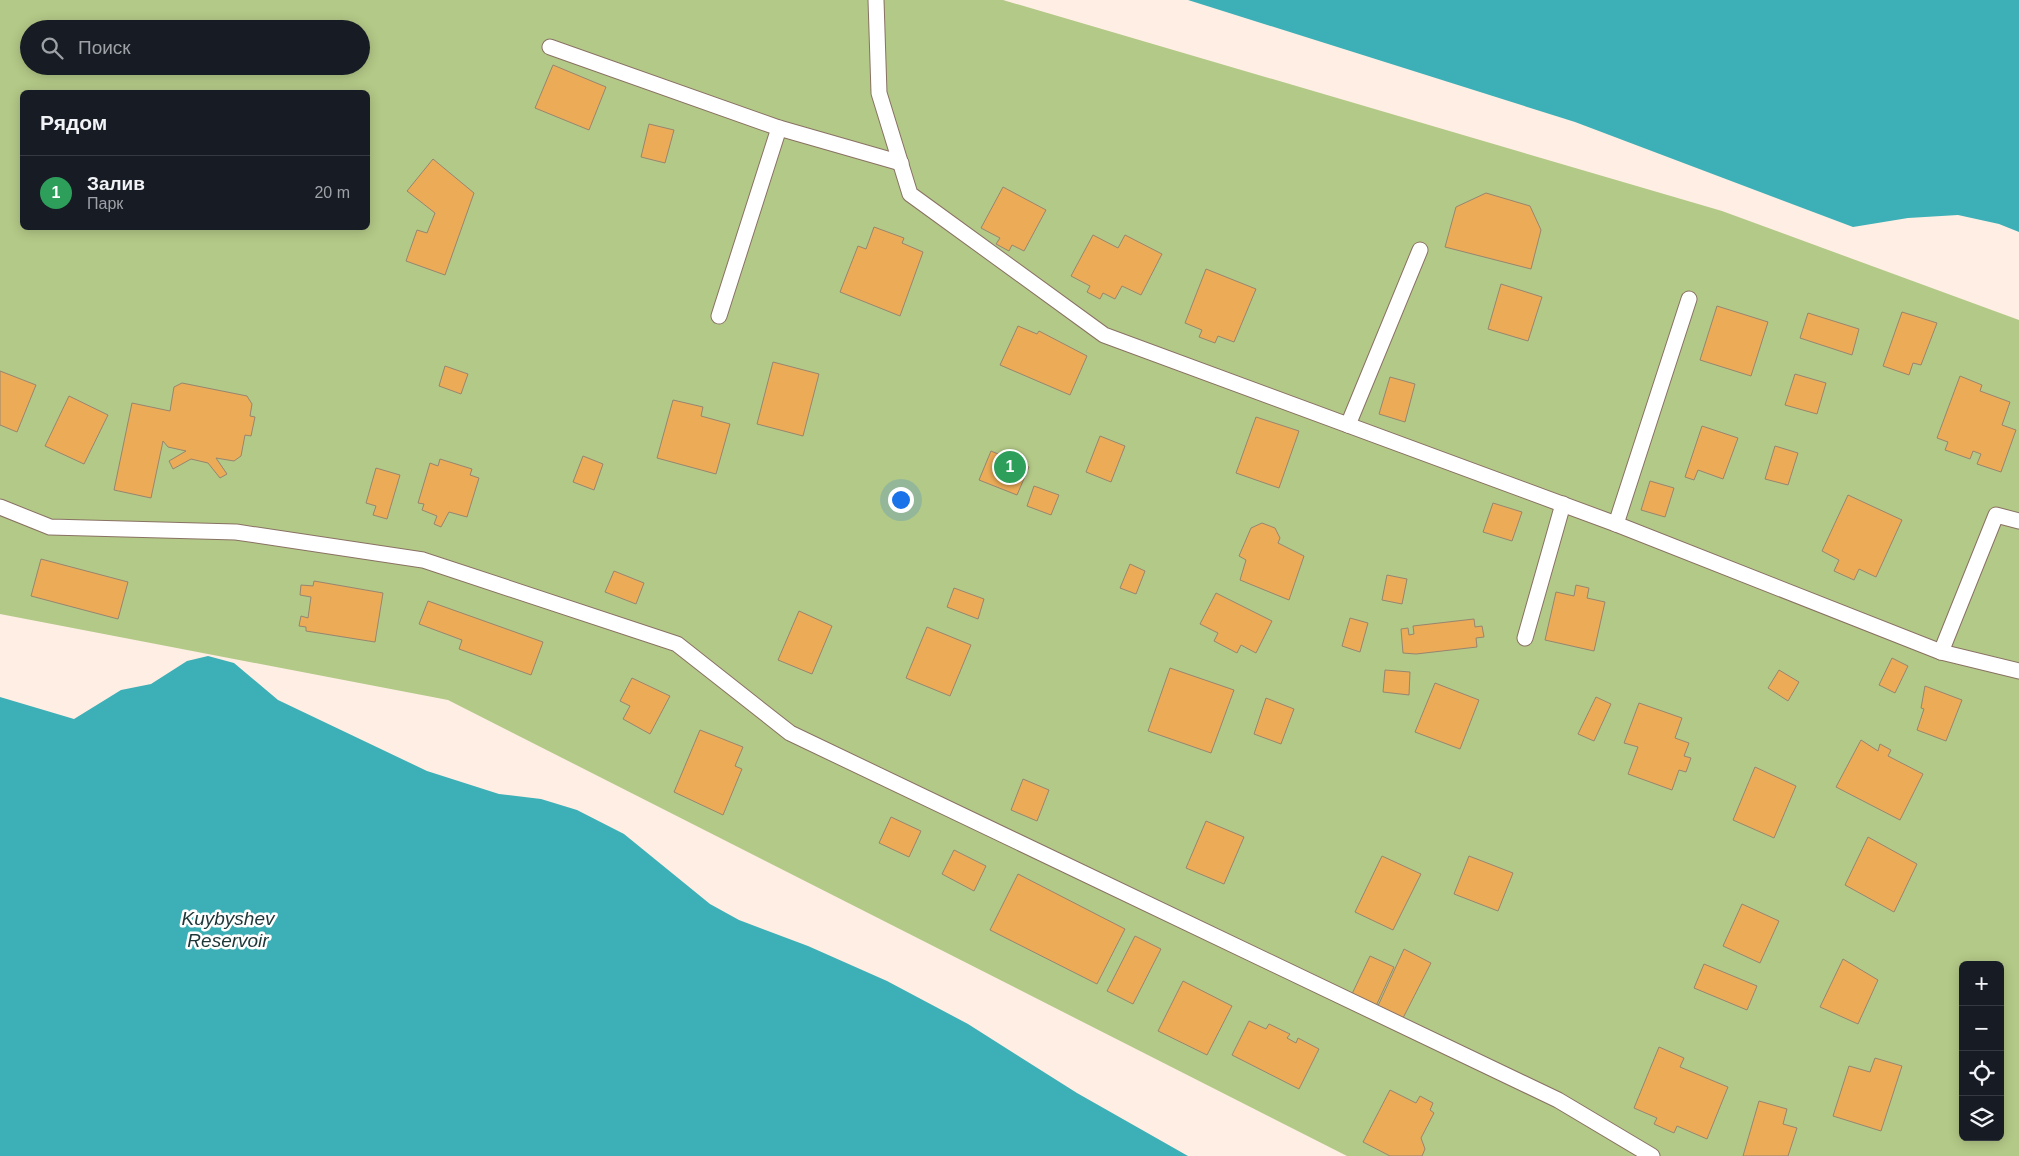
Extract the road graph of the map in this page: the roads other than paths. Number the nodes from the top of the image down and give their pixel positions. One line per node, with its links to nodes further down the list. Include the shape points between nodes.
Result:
1 (876, 0): 4 (lane, via 879,93)
2 (550, 47): 3 (lane)
3 (779, 128): 4 (lane); 7 (lane)
4 (900, 163): 8 (lane, via 910,194 1104,335)
5 (1420, 250): 8 (lane)
6 (1689, 298): 12 (lane)
7 (719, 316)
8 (1348, 425): 9 (lane)
9 (1563, 504): 12 (lane); 13 (lane)
10 (0, 507): 16 (lane, via 50,526 236,532 422,560 677,644 790,733 1558,1100)
11 (2019, 521): 14 (lane, via 1996,515)
12 (1616, 524): 14 (lane)
13 (1525, 638)
14 (1941, 652): 15 (lane)
15 (2019, 671)
16 (1652, 1156)

